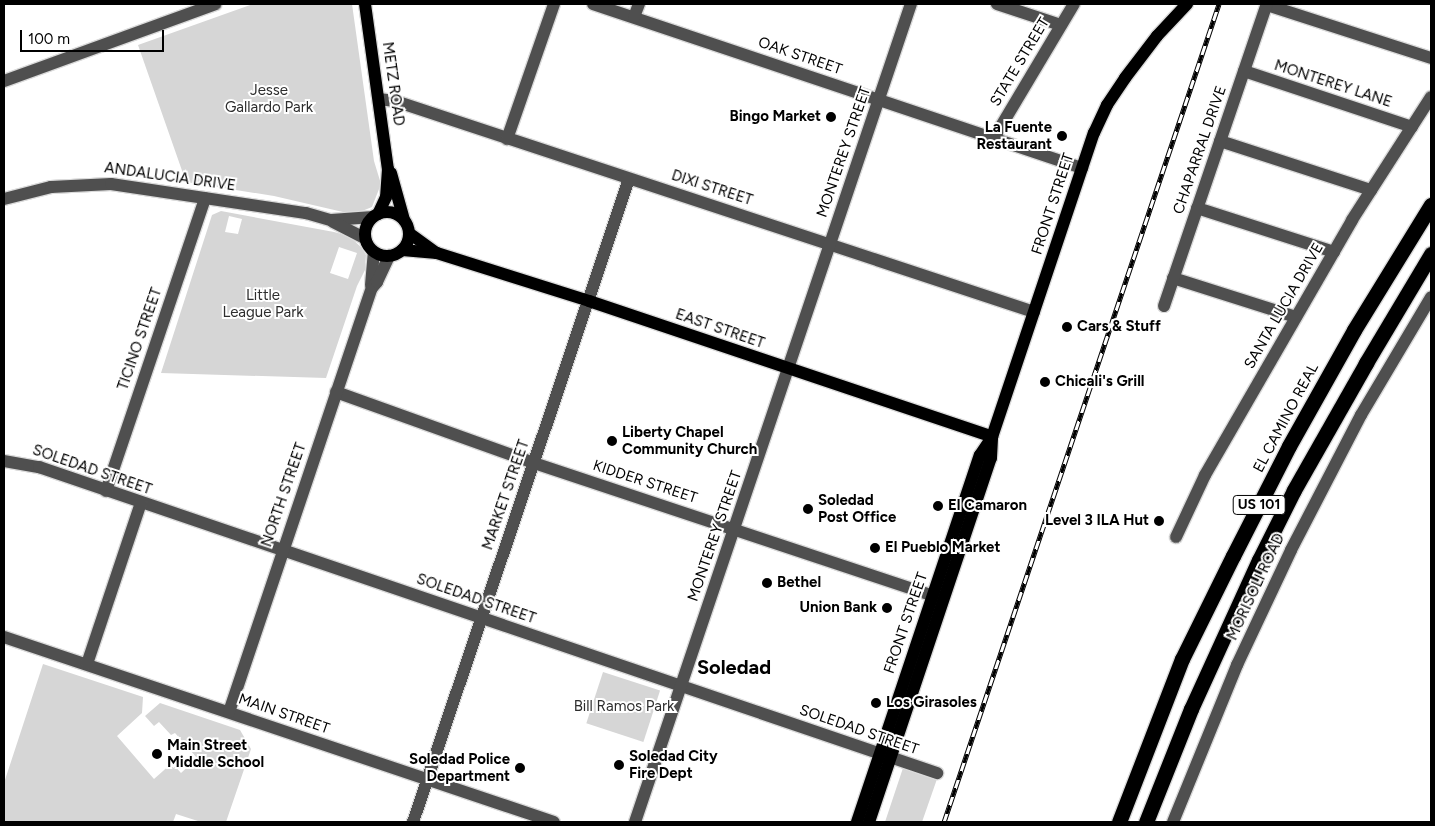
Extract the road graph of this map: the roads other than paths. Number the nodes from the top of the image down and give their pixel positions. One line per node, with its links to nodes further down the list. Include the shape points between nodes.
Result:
1 (215, 4): 15 (street)
2 (365, 4): 17 (main road, METZ ROAD)
3 (554, 4): 21 (street)
4 (593, 4): 11 (street, OAK STREET)
5 (639, 4): 11 (street)
6 (911, 4): 18 (street, MONTEREY STREET)
7 (997, 4): 12 (street)
8 (1074, 4): 12 (street, STATE STREET)
9 (1187, 4): 23 (main road, FRONT STREET, via 1151,44 1107,105)
10 (1267, 4): 13 (street); 14 (street, CHAPARRAL DRIVE)
11 (634, 18): 18 (street, OAK STREET)
12 (1061, 25): 20 (street, STATE STREET)
13 (1431, 58)
14 (1244, 71): 19 (street, MONTEREY LANE); 22 (street, CHAPARRAL DRIVE)
15 (4, 81)
16 (1431, 97): 19 (street, SANTA LUCIA DRIVE)
17 (379, 99): 21 (street, DIXI STREET, via 395,101); 24 (main road, METZ ROAD)
18 (879, 100): 20 (street, OAK STREET); 35 (street, MONTEREY STREET)
19 (1412, 127): 26 (street, SANTA LUCIA DRIVE)
20 (994, 138): 23 (street, OAK STREET)
21 (507, 139): 25 (street, DIXI STREET)
22 (1220, 141): 26 (street); 30 (street, CHAPARRAL DRIVE)
23 (1082, 168): 47 (main road, FRONT STREET)
24 (388, 169): 31 (main road, METZ ROAD, via 386,197); 33 (main road, METZ ROAD)
25 (629, 179): 35 (street, DIXI STREET); 45 (street, MARKET STREET)
26 (1371, 190): 37 (street, SANTA LUCIA DRIVE)
27 (205, 198): 28 (street, ANDALUCIA DRIVE, via 133,186 98,184 51,187); 32 (street, ANDALUCIA DRIVE, via 306,213); 54 (street, TICINO STREET)
28 (4, 199)
29 (1431, 205): 73 (highway, EL CAMINO REAL / US 101, via 1354,330 1289,446 1233,556 1182,660)
30 (1197, 208): 37 (street); 42 (street, CHAPARRAL DRIVE)
31 (375, 215): 32 (street, ANDALUCIA DRIVE); 33 (main road, via 390,212); 34 (main road, via 366,227)
32 (331, 220): 34 (street, ANDALUCIA DRIVE)
33 (406, 227): 36 (main road, via 408,242); 39 (main road, EAST STREET)
34 (365, 238): 38 (main road)
35 (830, 244): 47 (street, DIXI STREET); 49 (street, MONTEREY STREET)
36 (402, 250): 39 (main road, EAST STREET); 41 (main road)
37 (1334, 252): 48 (street, SANTA LUCIA DRIVE)
38 (374, 253): 41 (main road); 43 (street, NORTH STREET)
39 (437, 253): 45 (main road, EAST STREET)
40 (1431, 254): 74 (highway, US 101, via 1294,490 1202,684)
41 (389, 256): 43 (street, NORTH STREET)
42 (1173, 278): 46 (street, CHAPARRAL DRIVE); 48 (street)
43 (372, 288): 50 (street, NORTH STREET)
44 (1431, 297): 75 (street, MORISOLI ROAD, via 1361,415 1291,550 1237,665)
45 (589, 301): 49 (main road, EAST STREET); 53 (street, MARKET STREET)
46 (1164, 306)
47 (1034, 312): 51 (main road, FRONT STREET)
48 (1296, 317): 57 (street, SANTA LUCIA DRIVE, via 1205,475)
49 (787, 369): 51 (main road, EAST STREET); 56 (street, MONTEREY STREET)
50 (336, 392): 53 (street, KIDDER STREET); 58 (street, NORTH STREET)
51 (992, 437): 59 (main road, FRONT STREET, via 980,455)
52 (4, 461): 54 (street, SOLEDAD STREET, via 39,468)
53 (534, 463): 56 (street, KIDDER STREET); 60 (street, MARKET STREET)
54 (106, 491): 55 (street, SOLEDAD STREET)
55 (141, 503): 58 (street, SOLEDAD STREET); 62 (street)
56 (734, 529): 59 (street, KIDDER STREET); 63 (street, MONTEREY STREET)
57 (1176, 538)
58 (282, 551): 60 (street, SOLEDAD STREET); 64 (street, NORTH STREET)
59 (939, 598): 65 (main road, FRONT STREET)
60 (482, 617): 63 (street, SOLEDAD STREET); 67 (street, MARKET STREET)
61 (4, 637): 62 (street, MAIN STREET)
62 (87, 664): 64 (street, MAIN STREET)
63 (681, 686): 65 (street, SOLEDAD STREET); 70 (street, MONTEREY STREET)
64 (229, 712): 67 (street, MAIN STREET)
65 (885, 756): 66 (street, SOLEDAD STREET); 71 (main road, FRONT STREET); 72 (main road, FRONT STREET)
66 (937, 773)
67 (428, 780): 68 (street, MARKET STREET); 69 (street, MAIN STREET)
68 (413, 822)
69 (554, 822)
70 (635, 822)
71 (857, 822)
72 (869, 822)
73 (1119, 822)
74 (1146, 822)
75 (1173, 822)

